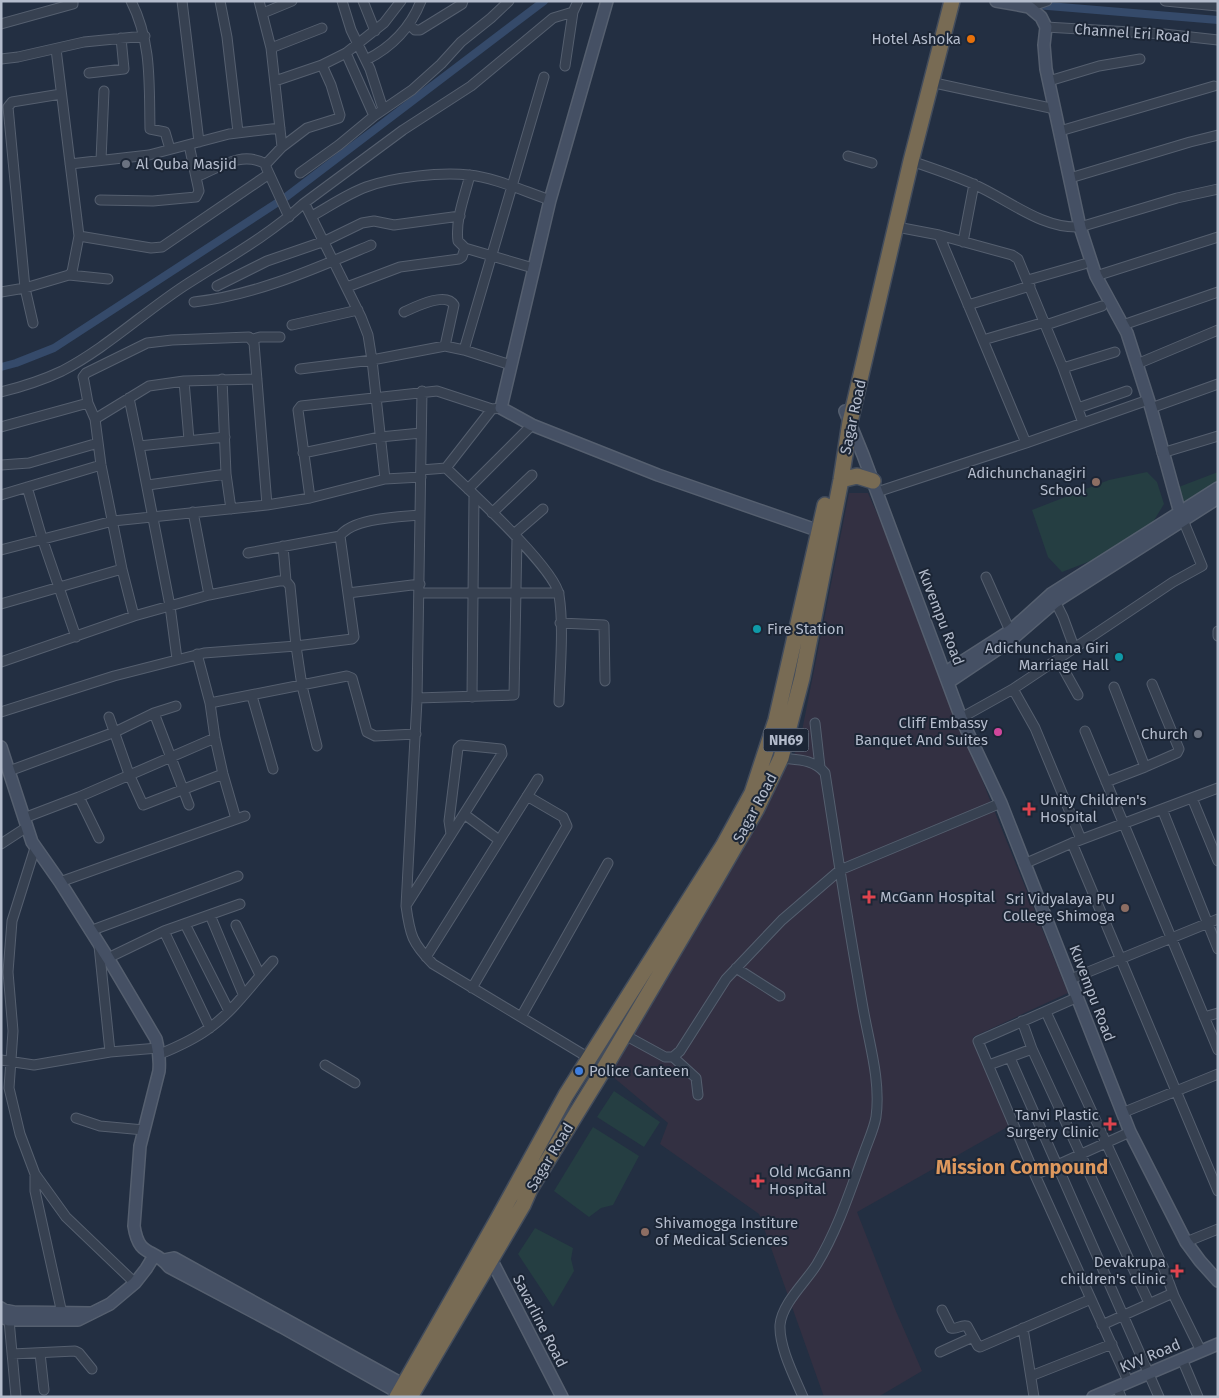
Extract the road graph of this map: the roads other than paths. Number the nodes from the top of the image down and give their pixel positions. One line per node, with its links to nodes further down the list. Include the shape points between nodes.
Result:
1 (73, 1): 24 (street, via 73,4)
2 (131, 1): 29 (street)
3 (182, 1): 56 (street)
4 (220, 1): 54 (street)
5 (259, 1): 22 (street)
6 (292, 1): 22 (street)
7 (342, 1): 32 (street)
8 (363, 1): 28 (street)
9 (401, 1): 28 (street)
10 (421, 1): 25 (street)
11 (463, 1): 25 (street, via 420,30)
12 (509, 1): 49 (street, via 412,90)
13 (578, 1): 23 (street)
14 (607, 1): 75 (street)
15 (941, 1): 136 (highway, Sagar Road / NH69, via 857,352)
16 (952, 1): 45 (highway, Sagar Road / NH69)
17 (996, 1): 21 (street)
18 (1047, 1): 21 (street)
19 (1165, 1): 20 (street)
20 (1218, 6)
21 (1029, 7): 26 (street, via 1042,17)
22 (263, 12): 34 (street)
23 (573, 12): 40 (street); 76 (street, via 553,18 470,86 403,130)
24 (1, 24)
25 (410, 24): 38 (street, via 398,39)
26 (1046, 27): 31 (street, Channel Eri Road); 43 (street, via 1044,45)
27 (322, 28): 34 (street)
28 (375, 31): 32 (street)
29 (145, 36): 30 (street); 59 (street, via 150,129 165,132)
30 (121, 38): 33 (street); 41 (street, via 124,69)
31 (1218, 40)
32 (358, 44): 35 (street); 38 (street)
33 (56, 48): 36 (street); 48 (street)
34 (271, 48): 44 (street)
35 (346, 53): 39 (street); 51 (street)
36 (1, 59)
37 (1140, 59): 43 (street)
38 (366, 60): 49 (street)
39 (322, 65): 44 (street); 58 (street, via 340,116 307,128)
40 (565, 66)
41 (89, 73)
42 (544, 77): 72 (street)
43 (1049, 80): 50 (street)
44 (275, 81): 52 (street)
45 (930, 82): 50 (street); 62 (highway, Sagar Road / NH69)
46 (1214, 86): 53 (street)
47 (104, 91): 61 (street)
48 (61, 94): 64 (street); 99 (street, via 12,102 8,107)
49 (383, 109): 51 (street)
50 (1055, 109): 53 (street)
51 (374, 116): 66 (street)
52 (280, 128): 54 (street); 58 (street)
53 (1060, 131): 70 (street)
54 (238, 132): 56 (street)
55 (1218, 135): 70 (street)
56 (199, 142): 57 (street)
57 (189, 145): 59 (street); 69 (street)
58 (282, 146): 65 (street)
59 (170, 149): 61 (street)
60 (848, 156): 63 (street)
61 (101, 160): 64 (street)
62 (911, 162): 71 (street); 80 (highway, Sagar Road / NH69)
63 (872, 163)
64 (70, 164): 83 (street)
65 (266, 164): 67 (street); 69 (street, via 257,159 242,158)
66 (300, 173)
67 (269, 174): 77 (street); 83 (street, via 162,247)
68 (470, 175): 72 (street); 78 (street, via 423,176 366,187); 79 (street)
69 (196, 177): 74 (street, via 199,191 196,197 153,201)
70 (1070, 178): 81 (street)
71 (974, 184): 81 (street, via 1049,223 1068,228); 86 (street)
72 (512, 187): 75 (street); 89 (street)
73 (1218, 189): 81 (street)
74 (100, 200)
75 (550, 200): 92 (street)
76 (305, 204): 77 (street); 78 (street)
77 (288, 213): 128 (street, via 228,259 62,371)
78 (312, 216): 85 (street)
79 (460, 216): 85 (street, via 394,225 368,222); 88 (street, via 458,241)
80 (897, 227): 82 (street); 136 (highway, Sagar Road / NH69)
81 (1080, 227): 94 (street)
82 (939, 235): 86 (street); 103 (street)
83 (79, 236): 93 (street)
84 (1218, 238): 94 (street)
85 (325, 241): 90 (street); 97 (street, via 267,261)
86 (963, 242): 96 (street, via 1012,255 1018,259)
87 (371, 245): 90 (street)
88 (464, 248): 89 (street); 98 (street, via 459,259 400,267)
89 (491, 257): 92 (street); 116 (street)
90 (334, 261): 98 (street); 102 (street, via 275,283)
91 (1084, 264): 96 (street)
92 (533, 268): 120 (street)
93 (70, 275): 95 (street); 99 (street)
94 (1096, 276): 109 (street)
95 (108, 279)
96 (1029, 283): 103 (street); 108 (street)
97 (217, 286)
98 (347, 287): 105 (street)
99 (25, 288): 100 (street); 107 (street)
100 (1, 292)
101 (1218, 292): 109 (street)
102 (194, 302)
103 (968, 305): 114 (street)
104 (1102, 306): 108 (street)
105 (358, 310): 110 (street); 118 (street, via 368,335)
106 (404, 312): 115 (street, via 433,301 452,301 454,305)
107 (33, 322)
108 (1045, 323): 114 (street); 121 (street)
109 (1123, 324): 119 (street)
110 (292, 325)
111 (1218, 330): 119 (street)
112 (280, 337): 113 (street)
113 (253, 339): 124 (street); 132 (street, via 147,343 86,373 83,377)
114 (983, 340): 147 (street)
115 (445, 346): 116 (street); 118 (street)
116 (464, 350): 120 (street)
117 (1115, 352): 121 (street)
118 (372, 360): 122 (street); 130 (street)
119 (1137, 364): 133 (street)
120 (511, 365): 134 (street)
121 (1063, 368): 135 (street)
122 (300, 369)
123 (222, 379): 124 (street); 125 (street); 143 (street)
124 (257, 379): 167 (street)
125 (184, 381): 131 (street, via 149,386); 145 (street)
126 (1218, 384): 133 (street)
127 (1127, 391): 135 (street)
128 (1, 392)
129 (422, 392): 130 (street); 134 (street, via 437,391); 141 (street)
130 (376, 397): 144 (street); 149 (street, via 299,408)
131 (129, 398): 137 (street); 148 (street)
132 (88, 403): 137 (street); 140 (street)
133 (1150, 404): 138 (street); 150 (street)
134 (497, 408): 139 (street); 153 (street)
135 (1078, 408): 138 (street)
136 (848, 416): 158 (highway, Sagar Road / NH69); 161 (street, Kuvempu Road); 176 (highway, Sagar Road / NH69)
137 (95, 419): 146 (street)
138 (1084, 423): 147 (street)
139 (532, 425): 163 (street); 176 (street, via 658,475)
140 (1, 426)
141 (421, 433): 144 (street); 154 (street)
142 (1218, 436): 150 (street)
143 (225, 437): 145 (street); 155 (street)
144 (380, 437): 149 (street); 157 (street)
145 (189, 440): 148 (street)
146 (98, 443): 151 (street, via 29,463); 152 (street)
147 (1026, 444): 161 (street)
148 (139, 446): 159 (street)
149 (303, 453): 165 (street)
150 (1162, 453): 174 (street)
151 (1, 465)
152 (101, 465): 160 (street); 175 (street)
153 (446, 468): 154 (street); 163 (street)
154 (421, 473): 157 (street); 173 (street)
155 (226, 474): 159 (street); 168 (street)
156 (532, 475): 171 (street)
157 (385, 479): 165 (street)
158 (841, 480): 161 (highway, via 856,476); 176 (highway, Sagar Road / NH69)
159 (148, 485): 172 (street)
160 (27, 486): 164 (street); 179 (street)
161 (875, 486): 208 (street, Kuvempu Road)
162 (1218, 488): 174 (street)
163 (471, 492): 171 (street); 190 (street)
164 (1, 494)
165 (310, 498): 167 (street)
166 (1218, 498): 174 (street)
167 (267, 504): 168 (street)
168 (231, 509): 170 (street)
169 (543, 509): 178 (street)
170 (193, 512): 172 (street); 192 (street)
171 (492, 513): 178 (street)
172 (152, 515): 175 (street); 195 (street)
173 (420, 515): 177 (street, via 360,523 347,528); 187 (street)
174 (1182, 517): 193 (street); 203 (street, via 1202,566)
175 (113, 521): 179 (street); 183 (street)
176 (824, 533): 233 (highway, Sagar Road / NH69, via 802,678); 304 (highway, Sagar Road / NH69, via 776,720 752,793 723,846)
177 (340, 536): 180 (street); 188 (street)
178 (515, 536): 189 (street, via 544,568); 191 (street)
179 (42, 538): 181 (street); 186 (street)
180 (282, 546): 182 (street); 185 (street)
181 (1, 550)
182 (248, 553)
183 (122, 568): 186 (street); 196 (street)
184 (986, 577): 199 (street)
185 (286, 581): 192 (street); 202 (street, via 290,586)
186 (60, 588): 194 (street); 201 (street)
187 (420, 588): 188 (street); 190 (street); 217 (street)
188 (348, 593): 202 (street, via 354,637)
189 (559, 593): 191 (street); 197 (street)
190 (474, 594): 191 (street); 216 (street)
191 (516, 594): 216 (street, via 514,695)
192 (209, 595): 195 (street)
193 (1053, 598): 199 (street); 203 (street); 208 (street, via 1010,641)
194 (1, 604)
195 (170, 606): 196 (street); 205 (street)
196 (134, 616): 201 (street)
197 (560, 623): 209 (street, via 604,625); 218 (street)
198 (1218, 630): 200 (street)
199 (1010, 631): 208 (street)
200 (1218, 636)
201 (76, 637): 207 (street)
202 (296, 646): 204 (street); 211 (street)
203 (1074, 647): 206 (street)
204 (197, 654): 205 (street); 219 (street)
205 (177, 659): 221 (street)
206 (1058, 659): 213 (street); 214 (street)
207 (1, 662)
208 (947, 677): 224 (street, Kuvempu Road)
209 (606, 681)
210 (1152, 684): 235 (street, via 1179,749 1177,753)
211 (302, 686): 215 (street); 228 (street, via 350,676 370,735); 230 (street)
212 (1114, 687): 235 (street)
213 (1013, 689): 224 (street); 258 (street, via 1035,728)
214 (1078, 695)
215 (252, 696): 219 (street); 236 (street)
216 (472, 697): 217 (street)
217 (417, 698): 228 (street)
218 (559, 702)
219 (210, 703): 229 (street)
220 (176, 706): 222 (street)
221 (1, 712)
222 (154, 713): 227 (street); 232 (street)
223 (109, 717): 227 (street)
224 (961, 718): 247 (street, Kuvempu Road)
225 (815, 723): 234 (street)
226 (1085, 730): 241 (street)
227 (114, 732): 237 (street); 238 (street)
228 (416, 734): 268 (street)
229 (215, 738): 232 (street); 239 (street)
230 (317, 746)
231 (1, 747): 237 (street)
232 (169, 757): 238 (street); 243 (street)
233 (781, 758): 234 (street, via 811,762); 298 (highway, Sagar Road / NH69, via 756,810)
234 (820, 767): 264 (street, via 825,773)
235 (1145, 767): 241 (street)
236 (273, 769)
237 (9, 771): 253 (street)
238 (130, 774): 243 (street, via 143,805); 245 (street)
239 (223, 774): 243 (street); 252 (street)
240 (538, 779): 244 (street)
241 (1106, 782): 254 (street)
242 (1218, 788): 246 (street)
243 (183, 790): 248 (street)
244 (527, 796): 257 (street); 287 (street, via 563,816 567,826)
245 (80, 797): 253 (street); 256 (street)
246 (1192, 798): 249 (street); 261 (street)
247 (1001, 803): 263 (street, Kuvempu Road); 264 (street)
248 (189, 805)
249 (1162, 809): 254 (street); 271 (street)
250 (464, 814): 255 (street); 255 (street, via 502,754 501,749 461,745 458,748 449,821); 257 (street)
251 (245, 816): 252 (street)
252 (236, 819): 266 (street)
253 (26, 823): 259 (street); 260 (street)
254 (1123, 824): 258 (street); 276 (street)
255 (451, 834): 268 (street)
256 (99, 838)
257 (499, 840): 280 (street)
258 (1076, 841): 263 (street); 282 (street)
259 (1, 844)
260 (35, 848): 266 (street); 277 (street)
261 (1218, 861)
262 (608, 863): 294 (street)
263 (1024, 864): 286 (street, Kuvempu Road)
264 (840, 870): 284 (street, via 782,920); 355 (street, via 874,1066 877,1105 873,1129 831,1239 791,1300 780,1325 788,1363)
265 (238, 876): 274 (street)
266 (60, 882): 274 (street)
267 (240, 904): 269 (street)
268 (406, 906): 280 (street, via 410,933)
269 (210, 915): 272 (street); 288 (street)
270 (1218, 919): 271 (street)
271 (1208, 923): 276 (street); 279 (street)
272 (185, 924): 275 (street); 291 (street)
273 (236, 925): 285 (street)
274 (90, 931): 278 (street)
275 (164, 931): 281 (street); 297 (street)
276 (1170, 938): 282 (street); 295 (street)
277 (6, 939): 307 (street, via 13,1032)
278 (99, 943): 281 (street); 302 (street)
279 (1218, 949)
280 (426, 957): 287 (street)
281 (108, 958): 301 (street, via 156,1039)
282 (1119, 958): 286 (street); 312 (street)
283 (272, 962): 285 (street)
284 (736, 968): 289 (street); 303 (street)
285 (260, 975): 288 (street)
286 (1071, 979): 290 (street, Kuvempu Road)
287 (472, 988): 294 (street)
288 (243, 994): 291 (street)
289 (780, 996)
290 (1078, 997): 292 (street); 314 (street, Kuvempu Road)
291 (229, 1011): 297 (street)
292 (1046, 1012): 296 (street); 318 (street)
293 (1218, 1013): 295 (street)
294 (521, 1017): 304 (street)
295 (1204, 1017): 300 (street)
296 (1022, 1022): 299 (street); 309 (street, via 978,1041)
297 (210, 1028): 301 (street, via 190,1041)
298 (623, 1034): 303 (street, via 665,1057); 327 (highway, Sagar Road / NH69)
299 (1032, 1049): 305 (street); 319 (street)
300 (1218, 1050)
301 (159, 1051): 302 (street); 316 (street, via 159,1071)
302 (110, 1052): 307 (street, via 34,1065)
303 (673, 1057): 313 (street, via 696,1078)
304 (589, 1058): 352 (highway, Sagar Road / NH69)
305 (1010, 1058): 309 (street); 320 (street)
306 (1, 1060): 307 (street)
307 (11, 1062): 321 (street, via 9,1088)
308 (325, 1065): 311 (street)
309 (989, 1065): 322 (street)
310 (1218, 1074): 312 (street)
311 (355, 1083)
312 (1175, 1090): 314 (street); 323 (street)
313 (698, 1095)
314 (1122, 1113): 317 (street, Kuvempu Road)
315 (76, 1118): 316 (street, via 100,1126)
316 (144, 1130): 326 (street, via 134,1226 142,1248)
317 (1130, 1132): 318 (street); 325 (street, Kuvempu Road)
318 (1106, 1144): 319 (street); 330 (street)
319 (1081, 1154): 320 (street); 332 (street)
320 (1057, 1165): 322 (street); 335 (street)
321 (34, 1174): 329 (street, via 66,1217); 336 (street, via 34,1191)
322 (1035, 1175): 331 (street)
323 (1218, 1191)
324 (1218, 1229): 325 (street)
325 (1186, 1242): 328 (street, Kuvempu Road)
326 (159, 1258): 329 (street); 352 (street, via 169,1267)
327 (491, 1259): 352 (highway, Sagar Road / NH69); 354 (street, Savarline Road)
328 (1218, 1281)
329 (135, 1283): 336 (street, via 110,1304 91,1313)
330 (1172, 1293): 332 (street); 342 (street)
331 (1091, 1299): 337 (street); 338 (street)
332 (1149, 1303): 335 (street)
333 (942, 1310): 339 (street, via 951,1328 965,1325)
334 (3, 1313): 336 (street); 345 (street)
335 (1123, 1314): 337 (street); 348 (street)
336 (62, 1317)
337 (1102, 1325): 340 (street)
338 (1023, 1328): 339 (street, via 982,1347); 349 (street)
339 (973, 1338): 343 (street)
340 (1112, 1344): 349 (street); 350 (street)
341 (1217, 1346): 342 (street, KVV Road)
342 (1201, 1351): 346 (street, KVV Road)
343 (940, 1352)
344 (40, 1353): 345 (street); 347 (street, via 75,1351); 351 (street)
345 (12, 1354): 353 (street)
346 (1182, 1359): 348 (street, KVV Road); 359 (street)
347 (92, 1369)
348 (1149, 1373): 350 (street, KVV Road); 358 (street)
349 (1030, 1376): 356 (street)
350 (1122, 1388): 357 (street, KVV Road)
351 (44, 1390)
352 (402, 1393)
353 (16, 1397)
354 (562, 1397)
355 (803, 1397)
356 (1034, 1397)
357 (1093, 1397)
358 (1159, 1397)
359 (1198, 1397)

